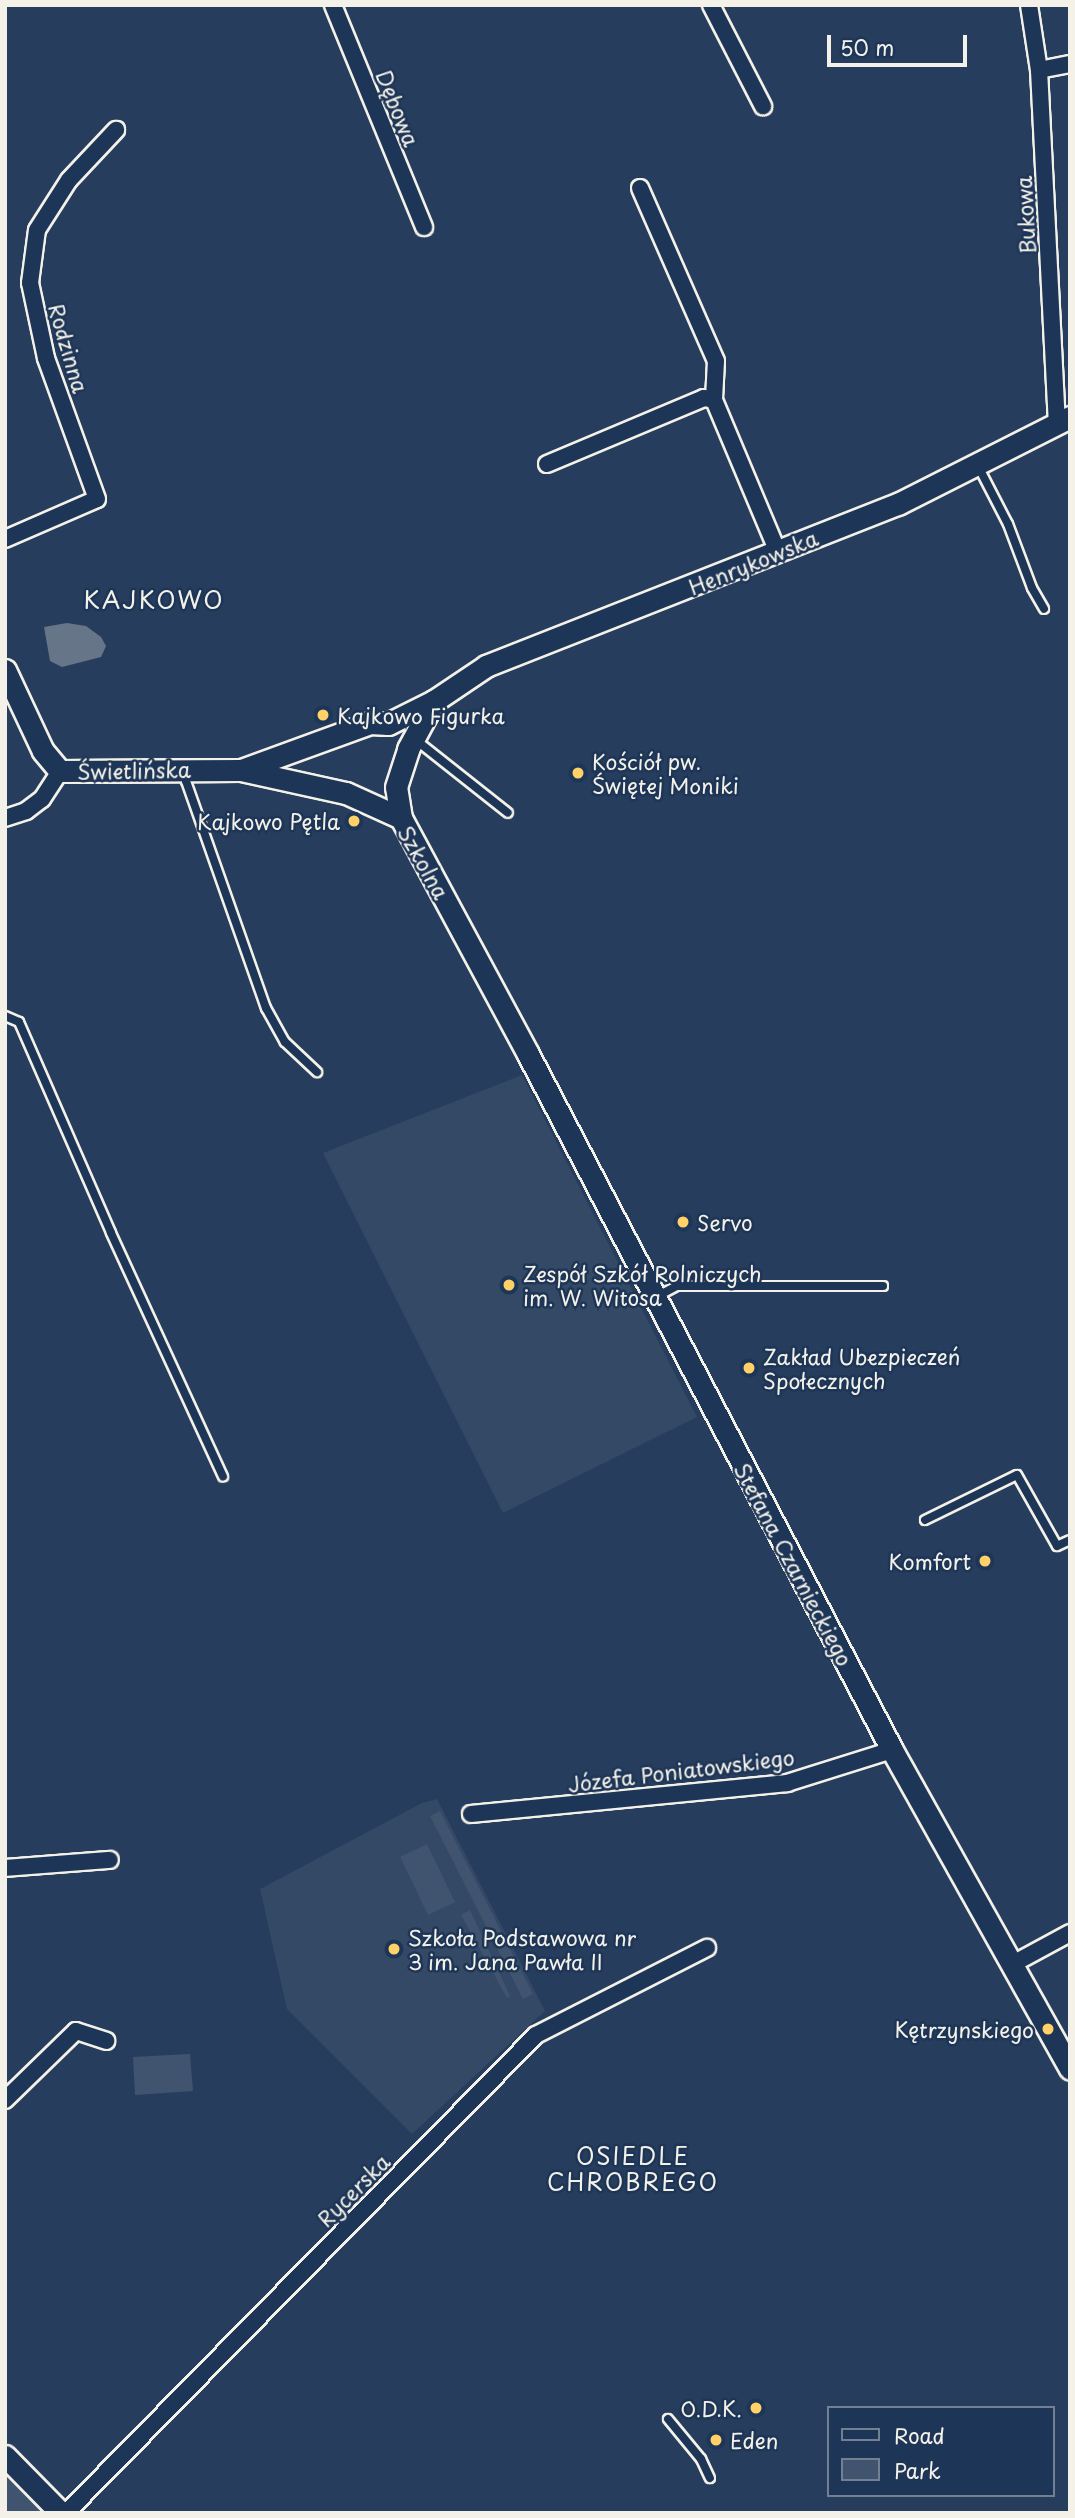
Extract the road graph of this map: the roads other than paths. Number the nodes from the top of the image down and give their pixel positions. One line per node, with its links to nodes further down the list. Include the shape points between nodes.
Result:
1 (333, 5): 9 (street, Dębowa)
2 (711, 5): 6 (street)
3 (1029, 5): 5 (street, Bukowa)
4 (1070, 64): 5 (street)
5 (1039, 70): 11 (street, Bukowa)
6 (763, 106)
7 (116, 130): 14 (street, Rodzinna, via 69,180 37,230 30,283 46,358 97,499)
8 (640, 188): 10 (street, via 716,361)
9 (424, 228)
10 (715, 400): 13 (street, via 704,398); 15 (street)
11 (1063, 420): 12 (street, Henrykowska)
12 (977, 463): 15 (street, Henrykowska, via 898,503); 16 (lane)
13 (547, 464)
14 (5, 539)
15 (778, 552): 18 (street, Henrykowska, via 486,666)
16 (1044, 609)
17 (5, 670): 24 (street, Świetlińska, via 43,751)
18 (434, 701): 19 (street, Henrykowska); 20 (street, Henrykowska)
19 (388, 724): 20 (street); 21 (street, Henrykowska, via 370,723)
20 (411, 744): 26 (street, Henrykowska); 28 (lane)
21 (294, 749): 23 (street, Henrykowska); 25 (street)
22 (186, 769): 23 (street, Świetlińska); 24 (street, Świetlińska); 33 (lane, via 186,781 266,1008 285,1042)
23 (241, 770): 25 (street, Szkolna)
24 (60, 771): 29 (street, via 42,800)
25 (292, 784): 27 (street, Szkolna)
26 (396, 787): 27 (street); 30 (street, Henrykowska)
27 (346, 793): 30 (street, Szkolna)
28 (508, 813)
29 (5, 818)
30 (401, 818): 32 (street, Szkolna)
31 (5, 1016): 36 (lane, via 19,1023)
32 (528, 1054): 35 (street, Stefana Czarnieckiego)
33 (317, 1072)
34 (883, 1286): 35 (lane, via 677,1286)
35 (656, 1297): 39 (street, Stefana Czarnieckiego)
36 (223, 1477)
37 (925, 1520): 38 (lane, via 1017,1475 1057,1546)
38 (1070, 1540)
39 (892, 1750): 40 (street, Józefa Poniatowskiego, via 787,1783); 45 (street, Stefana Czarnieckiego)
40 (471, 1814)
41 (110, 1860): 42 (street)
42 (5, 1868)
43 (1070, 1933): 45 (street)
44 (707, 1948): 52 (street, Rycerska, via 536,2035)
45 (1011, 1965): 47 (street, Stefana Czarnieckiego)
46 (106, 2041): 48 (street, via 76,2031)
47 (1070, 2069)
48 (5, 2100)
49 (668, 2419): 51 (lane, via 701,2459)
50 (5, 2456): 52 (street)
51 (710, 2478)
52 (55, 2511)

